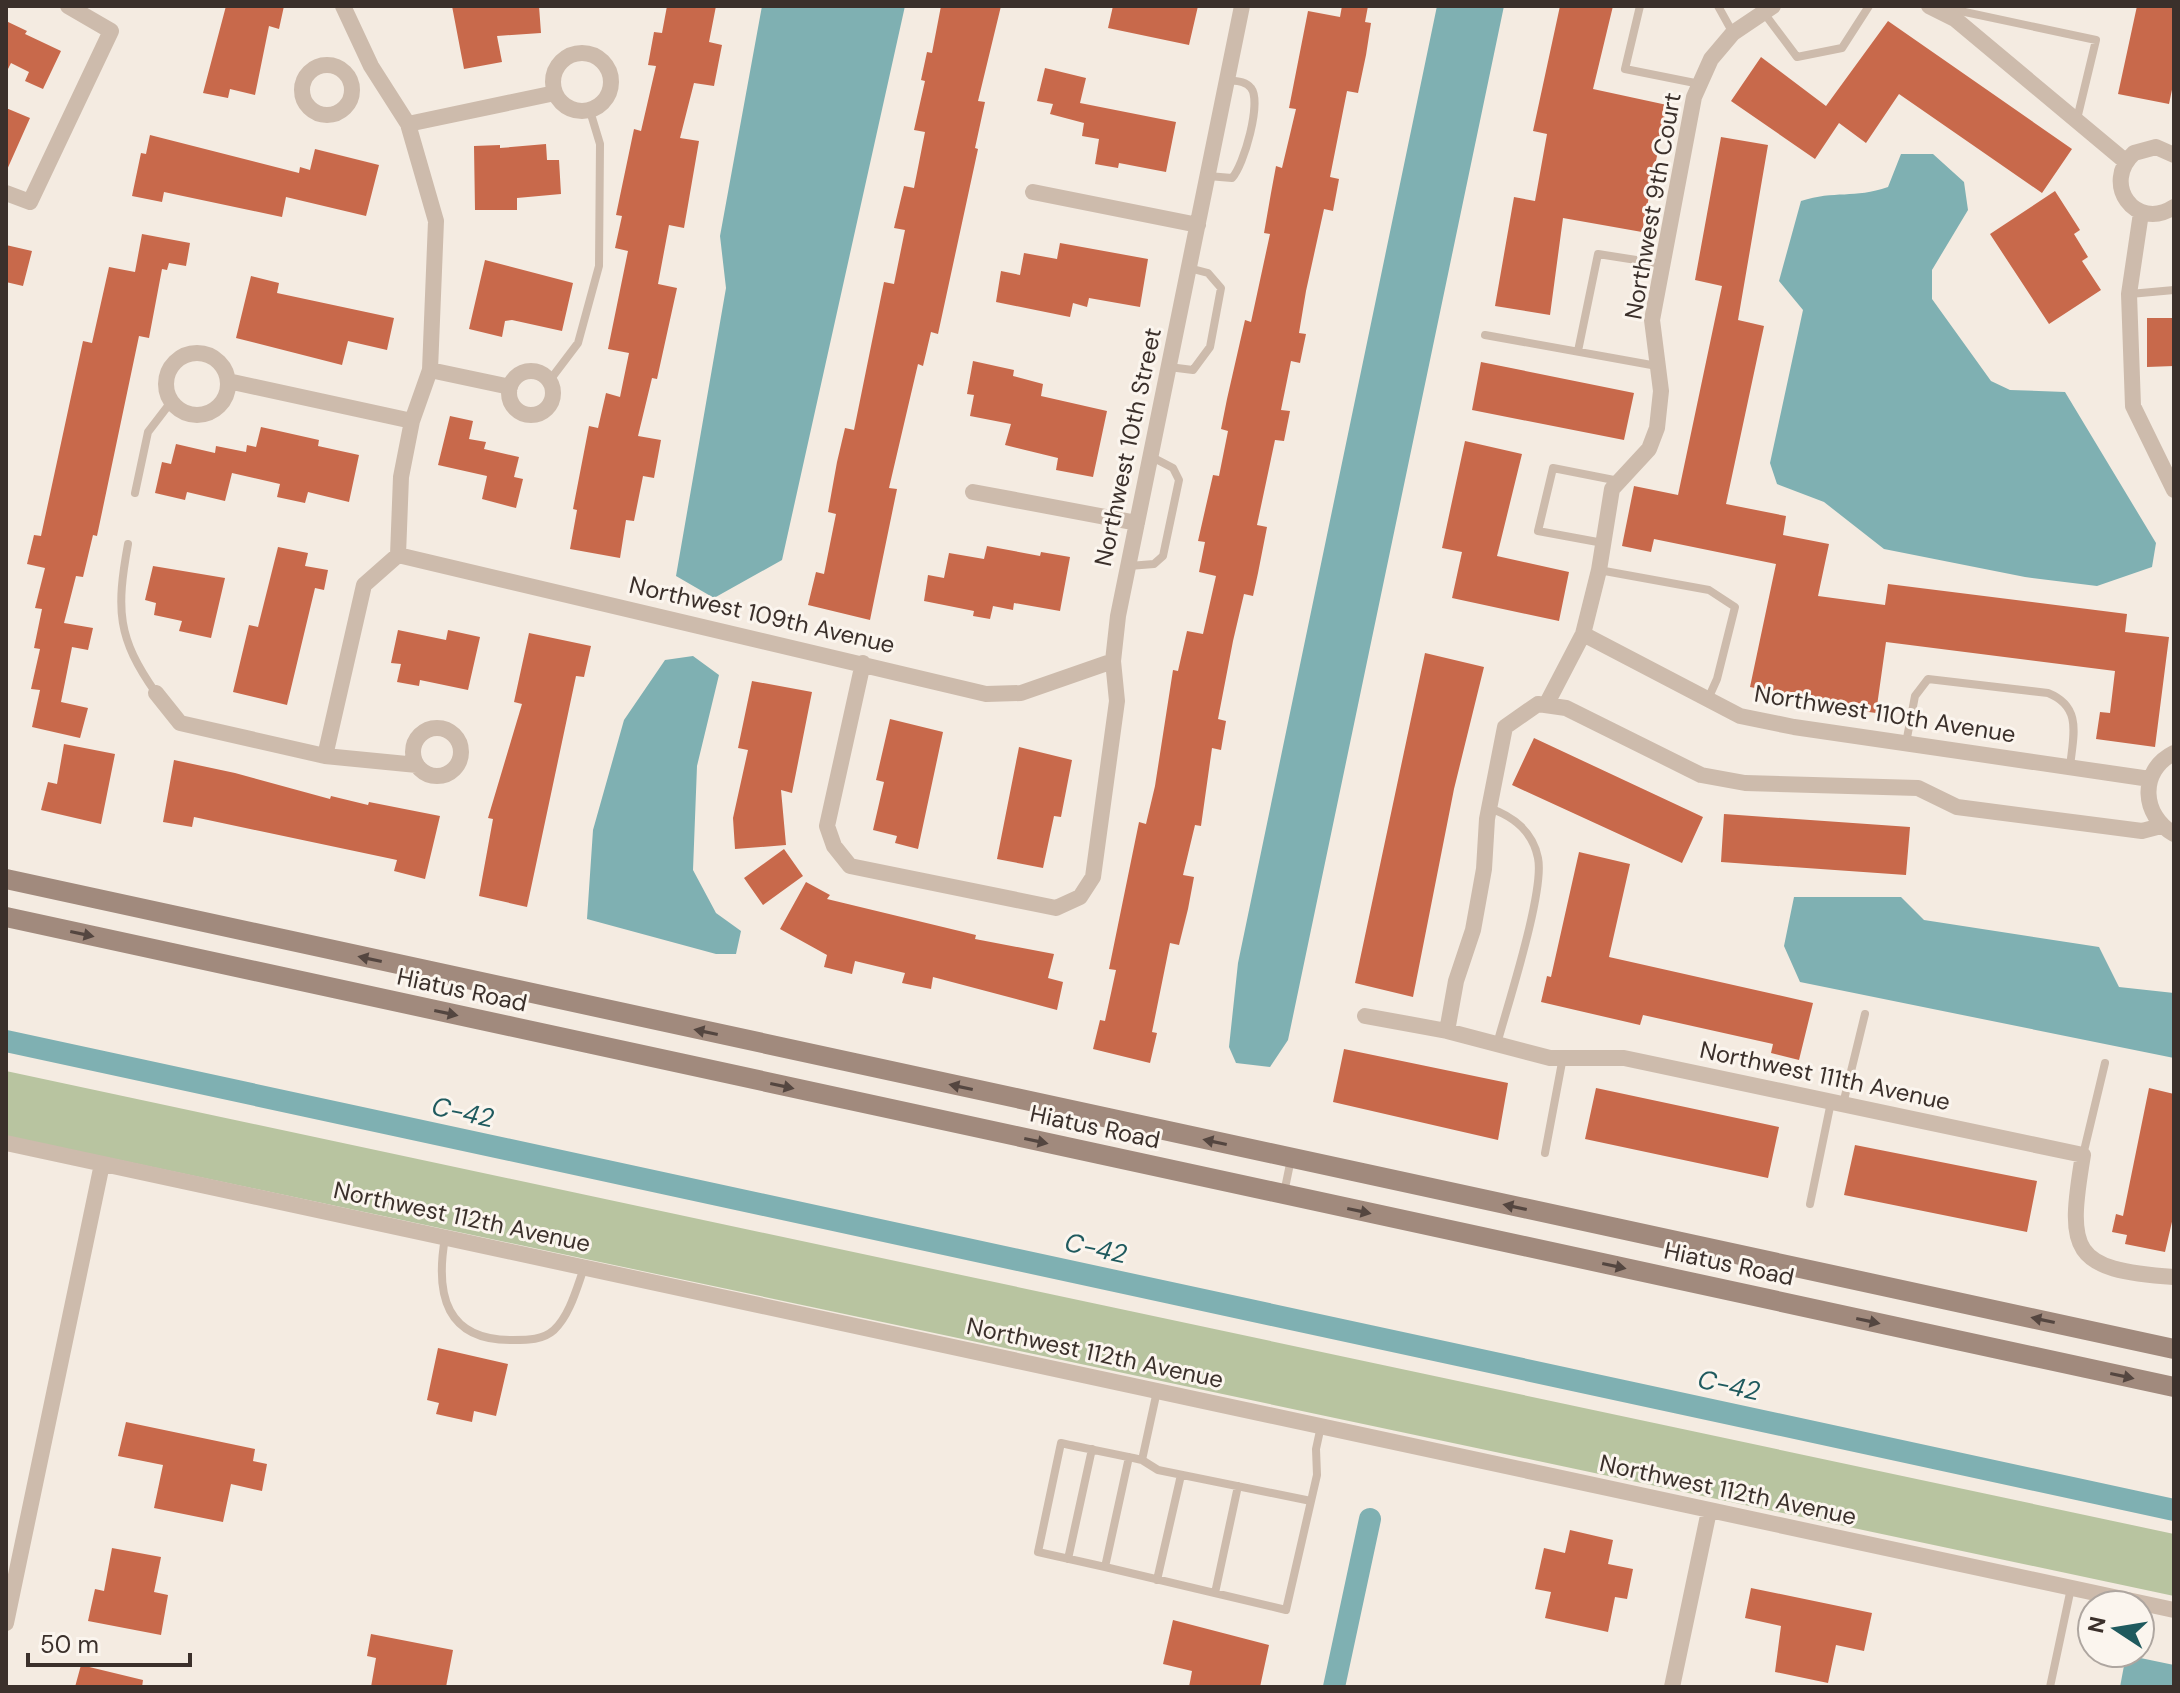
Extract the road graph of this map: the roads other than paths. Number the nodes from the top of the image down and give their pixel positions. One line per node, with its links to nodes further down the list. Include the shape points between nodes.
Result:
1 (68, 6): 23 (street, via 111,31 30,202)
2 (343, 6): 11 (street)
3 (1242, 6): 13 (street, Northwest 10th Street)
4 (1640, 6): 14 (lane, via 1625,69)
5 (1718, 6): 10 (lane)
6 (1869, 6): 9 (lane, via 1842,48 1797,57)
7 (1929, 6): 17 (street, via 1955,19)
8 (1938, 6): 17 (lane, via 2096,40)
9 (1768, 9): 10 (street, Northwest 9th Court)
10 (1733, 33): 14 (street, Northwest 9th Court, via 1711,59)
11 (371, 66): 12 (street); 18 (street)
12 (349, 78)
13 (1228, 80): 21 (street, Northwest 10th Street); 21 (lane, via 1254,91 1245,156 1232,178)
14 (1700, 84): 27 (street, Northwest 9th Court)
15 (555, 93): 16 (street, via 563,105); 16 (street, via 558,65 582,52 596,55 612,78 602,104); 18 (street)
16 (590, 111): 36 (lane, via 600,144 599,266 578,343)
17 (2077, 119): 20 (street)
18 (408, 124): 35 (street, via 436,221)
19 (2174, 155): 20 (street, via 2145,148)
20 (2125, 161): 25 (street, via 2119,187 2123,198)
21 (1208, 176): 26 (street, Northwest 10th Street)
22 (1033, 192): 26 (street)
23 (6, 193)
24 (2174, 207): 25 (street)
25 (2141, 213): 30 (street)
26 (1198, 225): 28 (street, Northwest 10th Street)
27 (1662, 264): 32 (lane, via 1598,254); 33 (street, Northwest 9th Court, via 1652,320)
28 (1189, 268): 34 (street, Northwest 10th Street); 34 (lane, via 1208,273 1221,288 1210,347 1193,370)
29 (2174, 290): 30 (lane)
30 (2129, 294): 43 (street, via 2133,406)
31 (1485, 335): 32 (lane)
32 (1578, 351): 33 (lane)
33 (1657, 366): 42 (street, Northwest 9th Court, via 1657,428 1649,449)
34 (1169, 367): 41 (street, Northwest 10th Street)
35 (430, 370): 38 (street); 40 (street)
36 (550, 380): 38 (street, via 539,371 525,371); 38 (street, via 551,403 533,415 513,405)
37 (228, 381): 39 (street, via 223,401 207,413 188,414); 39 (street, via 212,356 181,356 165,382); 40 (street)
38 (510, 387)
39 (171, 402): 45 (lane, via 148,432)
40 (412, 421): 49 (street, via 401,477)
41 (1150, 456): 46 (street, Northwest 10th Street); 50 (lane, via 1173,468 1179,480 1167,541 1154,564)
42 (1619, 481): 47 (street, Northwest 9th Court, via 1612,489); 47 (lane, via 1553,468 1538,531)
43 (2174, 490)
44 (973, 492): 46 (street)
45 (135, 493)
46 (1137, 523): 50 (street, Northwest 10th Street)
47 (1603, 543): 51 (street, Northwest 9th Court)
48 (128, 544): 55 (lane, via 122,625 132,659)
49 (398, 555): 54 (street, Northwest 109th Avenue); 60 (street, via 364,585)
50 (1128, 566): 53 (street, Northwest 10th Street)
51 (1599, 570): 52 (street, Northwest 9th Court); 56 (lane, via 1709,590 1735,607)
52 (1583, 634): 56 (street, Northwest 110th Avenue); 57 (street, Northwest 9th Court)
53 (1113, 661): 54 (street, Northwest 109th Avenue, via 1021,693 986,694); 54 (street, Northwest 10th Street, via 1117,701 1093,877 1080,897 1056,908 850,866 834,846 827,826)
54 (863, 663)
55 (156, 693): 60 (street, via 180,723)
56 (1708, 699): 58 (street, Northwest 110th Avenue, via 1740,716)
57 (1546, 705): 64 (street, via 1538,704 1505,727); 65 (street, via 1566,708 1701,775 1745,783 1918,788 1970,809)
58 (1906, 744): 62 (street, Northwest 110th Avenue); 62 (lane, via 1915,696 1928,679 2020,689 2060,698 2072,710)
59 (2174, 753): 63 (street, via 2161,761)
60 (325, 756): 61 (street)
61 (417, 765)
62 (2070, 767): 63 (street, Northwest 110th Avenue)
63 (2150, 779): 65 (street, via 2149,804)
64 (1489, 808): 70 (street, via 1473,930); 71 (lane, via 1510,815 1525,831 1538,859 1536,892)
65 (2168, 830)
66 (6, 879): 78 (main road, Hiatus Road, one-way to 66)
67 (6, 917): 80 (main road, Hiatus Road, one-way to 80)
68 (1865, 1014): 74 (lane)
69 (1365, 1016): 70 (street, Northwest 111th Avenue)
70 (1447, 1031): 71 (street, Northwest 111th Avenue)
71 (1497, 1044): 72 (street, Northwest 111th Avenue)
72 (1563, 1057): 74 (street, Northwest 111th Avenue, via 1624,1058); 76 (lane)
73 (2105, 1063): 77 (lane)
74 (1837, 1103): 77 (street, Northwest 111th Avenue); 81 (lane)
75 (6, 1143): 79 (street, Northwest 112th Avenue)
76 (1545, 1153)
77 (2083, 1155): 84 (street, via 2073,1215 2079,1246 2097,1264)
78 (1291, 1158): 80 (lane); 85 (main road, Hiatus Road, one-way to 78)
79 (102, 1164): 82 (street, Northwest 112th Avenue); 102 (street)
80 (1283, 1195): 86 (main road, Hiatus Road, one-way to 86)
81 (1810, 1204)
82 (445, 1238): 83 (street, Northwest 112th Avenue); 83 (lane, via 440,1287 463,1328 495,1341 545,1337 573,1297)
83 (584, 1268): 87 (street, Northwest 112th Avenue)
84 (2174, 1277)
85 (2174, 1349)
86 (2174, 1387)
87 (1157, 1391): 88 (street, Northwest 112th Avenue); 91 (lane)
88 (1321, 1426): 94 (lane); 95 (street, Northwest 112th Avenue)
89 (1092, 1449): 90 (lane); 96 (lane); 96 (lane, via 1061,1443 1054,1474 1038,1552)
90 (1129, 1457): 91 (lane); 97 (lane)
91 (1142, 1460): 92 (lane)
92 (1181, 1475): 93 (lane); 98 (lane)
93 (1238, 1486): 94 (lane); 100 (lane)
94 (1311, 1501): 100 (lane, via 1286,1610)
95 (1709, 1511): 99 (street, Northwest 112th Avenue); 103 (street)
96 (1068, 1559): 97 (lane)
97 (1105, 1567): 98 (lane)
98 (1157, 1580): 100 (lane)
99 (2071, 1588): 101 (street, Northwest 112th Avenue); 104 (lane)
100 (1215, 1593)
101 (2174, 1610)
102 (6, 1623)
103 (1672, 1687)
104 (2050, 1687)

